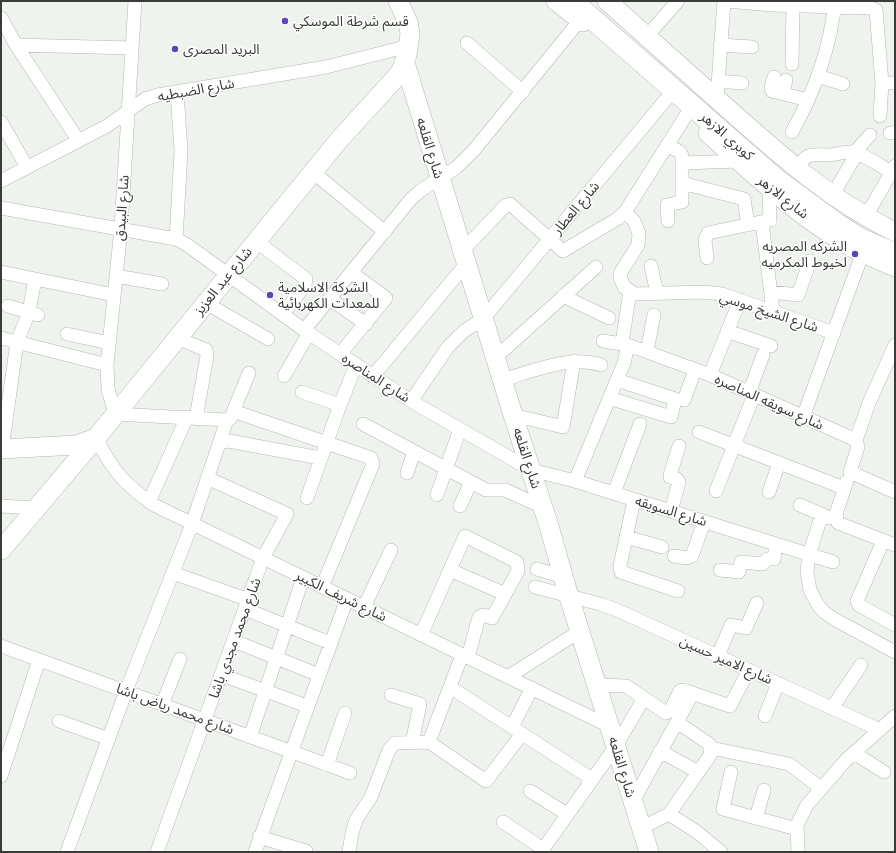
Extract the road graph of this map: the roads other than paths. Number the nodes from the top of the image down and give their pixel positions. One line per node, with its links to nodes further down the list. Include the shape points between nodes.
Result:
1 (135, 1): 21 (street, شارع البيدق)
2 (398, 1): 22 (main road, via 408,22)
3 (556, 1): 15 (main road, شارع الازهر)
4 (572, 1): 68 (main road, كوبري الازهر, via 777,180 836,224 859,238)
5 (593, 1): 66 (main road, كوبري الازهر, via 783,172 842,216)
6 (607, 1): 16 (main road)
7 (678, 1): 16 (street)
8 (724, 1): 19 (street)
9 (727, 1): 10 (street)
10 (746, 2): 11 (street)
11 (772, 3): 13 (street)
12 (835, 3): 13 (street); 24 (street); 26 (street, via 876,10)
13 (793, 5): 23 (street)
14 (1, 18): 18 (street)
15 (581, 20): 31 (street); 32 (main road, شارع الازهر)
16 (647, 36): 29 (main road)
17 (467, 43): 31 (street)
18 (16, 45): 21 (street); 40 (street)
19 (720, 45): 20 (street); 29 (street)
20 (752, 46)
21 (132, 48): 34 (street, شارع البيدق)
22 (407, 55): 30 (street, شارع الضبطيه); 47 (main road, شارع عبد العزيز, via 394,81); 49 (main road, شارع القلعه)
23 (792, 64)
24 (818, 76): 27 (street); 33 (street)
25 (742, 83): 29 (street)
26 (889, 83): 36 (street)
27 (843, 84)
28 (778, 85): 33 (street)
29 (718, 90): 46 (main road)
30 (177, 92): 34 (street, شارع الضبطيه, via 145,99); 63 (street, via 181,151)
31 (523, 92): 49 (street, via 458,167)
32 (668, 97): 35 (main road, شارع الازهر); 64 (street, شارع العطار)
33 (808, 100): 38 (street)
34 (128, 110): 40 (street, شارع الضبطيه, via 107,126); 60 (street, شارع البيدق)
35 (687, 114): 41 (street); 43 (main road, شارع الازهر)
36 (880, 116)
37 (1, 122): 45 (street)
38 (792, 132)
39 (870, 135): 42 (street)
40 (78, 140): 45 (street, شارع الضبطيه)
41 (667, 145): 44 (street, via 680,152); 55 (street)
42 (855, 153): 46 (street, via 811,154); 48 (street); 53 (street)
43 (739, 162): 44 (street); 52 (main road, شارع الازهر)
44 (682, 163): 51 (street)
45 (27, 167): 50 (street, شارع الضبطيه)
46 (797, 168): 53 (main road)
47 (313, 172): 61 (street); 65 (main road, شارع عبد العزيز)
48 (891, 177): 56 (street)
49 (440, 179): 61 (street, via 411,199); 69 (main road, شارع القلعه)
50 (1, 181)
51 (682, 183): 57 (street, via 682,202 667,204); 59 (street, via 744,199)
52 (769, 188): 58 (street, via 770,220); 67 (main road, شارع الازهر, via 831,233)
53 (832, 196): 56 (main road)
54 (1, 208): 60 (street, شارع المناصره)
55 (625, 212): 64 (street, via 565,250 561,250); 81 (street, via 634,221 638,233 638,245 620,277 624,287)
56 (865, 218): 62 (main road)
57 (668, 221)
58 (762, 222): 59 (street); 82 (street)
59 (748, 225): 70 (street, via 708,233 704,240)
60 (120, 228): 63 (street, شارع المناصره); 78 (street, شارع البيدق)
61 (385, 232): 76 (street)
62 (895, 232)
63 (176, 239): 77 (street, شارع المناصره)
64 (549, 240): 69 (street, via 510,204 506,205); 95 (street, شارع العطار)
65 (256, 241): 77 (main road, شارع عبد العزيز); 92 (street, via 306,279 305,285)
66 (895, 243)
67 (863, 252): 73 (main road, شارع الازهر); 99 (street)
68 (895, 254)
69 (464, 257): 95 (main road, شارع القلعه); 120 (street)
70 (707, 258)
71 (810, 261): 82 (street, via 798,296)
72 (651, 266): 83 (street)
73 (895, 266)
74 (596, 267): 85 (street)
75 (1, 272): 79 (street)
76 (352, 273): 86 (street); 96 (street, via 386,298)
77 (229, 274): 88 (main road, شارع عبد العزيز); 92 (street, شارع المناصره)
78 (116, 276): 80 (street); 84 (street, شارع البيدق)
79 (35, 279): 84 (street); 91 (street)
80 (162, 284)
81 (630, 291): 83 (street, شارع الشيخ موسي, via 635,294); 107 (street)
82 (771, 292): 90 (street)
83 (657, 293): 87 (street, شارع الشيخ موسي, via 703,292 722,294)
84 (114, 295): 106 (street, شارع البيدق)
85 (563, 296): 94 (street); 111 (street)
86 (330, 299): 96 (street); 97 (street)
87 (740, 300): 90 (street, شارع الشيخ موسي); 98 (street)
88 (206, 302): 102 (main road, شارع عبد العزيز); 103 (street)
89 (8, 306): 91 (street)
90 (773, 312): 99 (street, شارع الشيخ موسي)
91 (34, 314): 105 (street)
92 (283, 314): 97 (street, شارع المناصره)
93 (654, 315): 109 (street)
94 (609, 318)
95 (483, 319): 111 (main road, شارع القلعه); 127 (street, شارع العطار, via 464,331 448,347)
96 (366, 324): 110 (street)
97 (306, 331): 110 (street, شارع المناصره); 119 (street)
98 (727, 331): 118 (street); 124 (street, via 767,350)
99 (834, 333): 132 (street)
100 (67, 334): 106 (street)
101 (1, 338): 105 (street)
102 (177, 338): 129 (main road, شارع عبد العزيز); 133 (street, via 206,350 207,356)
103 (268, 339)
104 (603, 341): 107 (street, شارع سويقه المناصره)
105 (17, 342): 113 (street); 144 (street)
106 (109, 343): 113 (street, شارع البيدق)
107 (625, 344): 109 (street, شارع سويقه المناصره); 122 (street, via 625,360)
108 (895, 345): 139 (street, via 869,403)
109 (647, 351): 116 (street, شارع سويقه المناصره)
110 (340, 354): 114 (street, شارع المناصره)
111 (495, 358): 121 (main road, شارع القلعه)
112 (574, 361): 115 (street, via 588,361); 121 (street); 130 (street, via 564,426 560,428)
113 (107, 365): 129 (street, شارع البيدق, via 108,389)
114 (356, 365): 120 (street, شارع المناصره); 128 (street)
115 (601, 365)
116 (695, 370): 118 (street, شارع سويقه المناصره); 126 (street)
117 (249, 373): 131 (street)
118 (710, 375): 124 (street, شارع سويقه المناصره)
119 (284, 376)
120 (373, 376): 127 (street, شارع المناصره)
121 (502, 380): 130 (main road, شارع القلعه)
122 (617, 380): 125 (street); 125 (street, via 675,399 671,417)
123 (302, 392): 128 (street)
124 (752, 394): 132 (street, شارع سويقه المناصره); 143 (street)
125 (609, 398): 154 (street)
126 (684, 400)
127 (411, 401): 136 (street, شارع المناصره)
128 (340, 405): 140 (street)
129 (115, 414): 133 (street); 138 (main road, شارع عبد العزيز)
130 (513, 415): 149 (main road, شارع القلعه)
131 (230, 416): 133 (street); 140 (street); 141 (street)
132 (803, 417): 139 (street, شارع سويقه المناصره)
133 (192, 418): 163 (street)
134 (363, 424): 145 (street)
135 (640, 424): 159 (street)
136 (460, 429): 148 (street); 149 (street, شارع المناصره)
137 (699, 432): 143 (street)
138 (96, 438): 144 (main road, via 77,444); 163 (street, شارع شريف الكبير, via 110,465 129,488); 168 (main road, شارع عبد العزيز)
139 (856, 440): 150 (street, via 858,447)
140 (326, 442): 146 (street); 190 (street, via 367,456 373,464)
141 (220, 443): 146 (street, via 229,441); 152 (street)
142 (678, 446): 169 (street, via 670,477 679,482)
143 (735, 446): 147 (street); 156 (street)
144 (2, 449)
145 (414, 452): 148 (street); 151 (street)
146 (320, 458): 161 (street)
147 (779, 463): 155 (street); 157 (street)
148 (446, 469): 153 (street); 160 (street)
149 (531, 470): 154 (street, شارع السويقه); 167 (main road, شارع القلعه)
150 (850, 472): 155 (street); 158 (street)
151 (407, 474)
152 (207, 478): 173 (street); 182 (street, شارع محمد مجدي باشا, via 286,514)
153 (471, 482): 166 (street); 167 (street, via 486,490 505,490)
154 (575, 482): 159 (street, شارع السويقه)
155 (844, 488): 171 (street)
156 (716, 491)
157 (769, 492)
158 (895, 492)
159 (614, 494): 162 (street, شارع السويقه)
160 (437, 495)
161 (307, 498)
162 (634, 500): 169 (street, شارع السويقه); 174 (street)
163 (149, 502): 173 (street, شارع شريف الكبير)
164 (800, 505): 170 (street)
165 (1, 506): 168 (street)
166 (460, 506)
167 (543, 507): 188 (main road, شارع القلعه)
168 (36, 508): 178 (main road, شارع عبد العزيز)
169 (671, 511): 172 (street, شارع السويقه)
170 (822, 514): 171 (street); 180 (street)
171 (836, 520): 175 (street, via 844,527)
172 (704, 522): 176 (street, شارع السويقه); 181 (street, via 692,556)
173 (192, 524): 182 (street, شارع شريف الكبير); 187 (street)
174 (626, 537): 177 (street); 192 (street, via 620,566 622,574)
175 (889, 543): 199 (street, via 857,601 859,605)
176 (776, 544): 180 (street, شارع السويقه); 186 (street, via 774,559 767,559 763,564 741,562 739,572)
177 (662, 547)
178 (1, 550)
179 (391, 550): 198 (street)
180 (810, 555): 183 (street, شارع السويقه); 206 (street, via 807,563 808,581 818,605 824,612)
181 (674, 556)
182 (264, 558): 189 (street, شارع شريف الكبير); 197 (street, شارع محمد مجدي باشا)
183 (833, 562)
184 (537, 569): 188 (street)
185 (450, 570): 193 (street); 193 (street, via 465,536 517,562 518,571); 202 (street)
186 (720, 570)
187 (173, 573): 197 (street); 221 (street)
188 (564, 577): 194 (main road, شارع القلعه)
189 (303, 578): 190 (street, شارع شريف الكبير); 200 (street)
190 (322, 587): 195 (street, شارع شريف الكبير)
191 (535, 587): 194 (street, شارع الامير حسين)
192 (678, 591)
193 (505, 594): 207 (street, via 492,618 483,615 479,617)
194 (569, 597): 201 (main road, شارع القلعه); 208 (street, شارع الامير حسين, via 618,610)
195 (347, 599): 198 (street, شارع شريف الكبير); 204 (street)
196 (757, 602): 208 (street, via 746,628 731,625)
197 (247, 604): 200 (street); 203 (street, شارع محمد مجدي باشا)
198 (364, 608): 202 (street, شارع شريف الكبير)
199 (895, 625)
200 (287, 626): 204 (street); 209 (street)
201 (580, 631): 216 (street); 218 (main road, شارع القلعه)
202 (421, 634): 207 (street, شارع شريف الكبير)
203 (234, 641): 209 (street); 214 (street, شارع محمد مجدي باشا)
204 (330, 643): 215 (street)
205 (1, 646): 211 (street, شارع محمد رياض باشا)
206 (894, 648)
207 (465, 656): 216 (street, شارع شريف الكبير); 219 (street)
208 (718, 656): 213 (street, شارع الامير حسين)
209 (276, 658): 215 (street); 222 (street)
210 (180, 659): 226 (street)
211 (39, 660): 221 (street, شارع محمد رياض باشا); 239 (street)
212 (861, 665): 228 (street)
213 (750, 670): 217 (street, شارع الامير حسين); 223 (street, via 730,706)
214 (222, 675): 222 (street); 231 (street, شارع محمد مجدي باشا)
215 (318, 675): 227 (street)
216 (508, 677): 220 (street, شارع شريف الكبير)
217 (778, 683): 228 (street, شارع الامير حسين); 230 (street)
218 (597, 685): 225 (street, via 626,686); 235 (main road, شارع القلعه)
219 (450, 687): 236 (street); 240 (street)
220 (532, 688): 235 (street, شارع شريف الكبير); 236 (street)
221 (126, 691): 226 (street, شارع محمد رياض باشا); 238 (street)
222 (265, 691): 227 (street); 237 (street)
223 (693, 693): 225 (street, via 680,691 670,711 666,713); 233 (street)
224 (392, 695): 241 (street, via 420,704)
225 (644, 698): 242 (street)
226 (162, 705): 231 (street, شارع محمد رياض باشا)
227 (307, 706): 245 (street)
228 (832, 708): 234 (street, شارع الامير حسين)
229 (345, 713): 247 (street)
230 (765, 716)
231 (205, 720): 237 (street, شارع محمد رياض باشا); 268 (street, شارع محمد مجدي باشا)
232 (59, 721): 238 (street)
233 (676, 722): 243 (street, via 709,744); 244 (street)
234 (889, 724): 246 (street)
235 (609, 726): 242 (main road, شارع القلعه)
236 (517, 730): 240 (street, via 486,780); 253 (street)
237 (250, 737): 245 (street, شارع محمد رياض باشا)
238 (109, 739): 267 (street)
239 (6, 742): 252 (street)
240 (429, 742): 241 (street)
241 (412, 743): 270 (street, via 391,745 371,796 354,826)
242 (616, 746): 253 (street); 257 (main road, شارع القلعه)
243 (711, 748): 248 (street, via 711,754); 254 (street, via 789,764)
244 (660, 751): 248 (street); 257 (street)
245 (290, 752): 247 (street, شارع محمد رياض باشا); 264 (street)
246 (854, 753): 250 (street); 254 (street)
247 (327, 765): 251 (street, شارع محمد رياض باشا)
248 (698, 772): 259 (street)
249 (731, 772): 260 (street, via 723,809)
250 (884, 772)
251 (350, 773)
252 (1, 776)
253 (592, 779): 258 (street)
254 (821, 788): 263 (street, via 807,804)
255 (764, 790): 260 (street)
256 (530, 791): 258 (street)
257 (633, 800): 262 (main road, شارع القلعه)
258 (567, 814): 266 (street)
259 (669, 814): 262 (street); 272 (street)
260 (756, 818): 263 (street)
261 (503, 822): 266 (street)
262 (641, 828): 271 (main road, شارع القلعه)
263 (797, 830): 273 (street)
264 (259, 836): 265 (street); 269 (street)
265 (306, 851)
266 (542, 851)
267 (67, 852)
268 (157, 852)
269 (255, 852)
270 (349, 852)
271 (649, 852)
272 (721, 852)
273 (798, 852)

